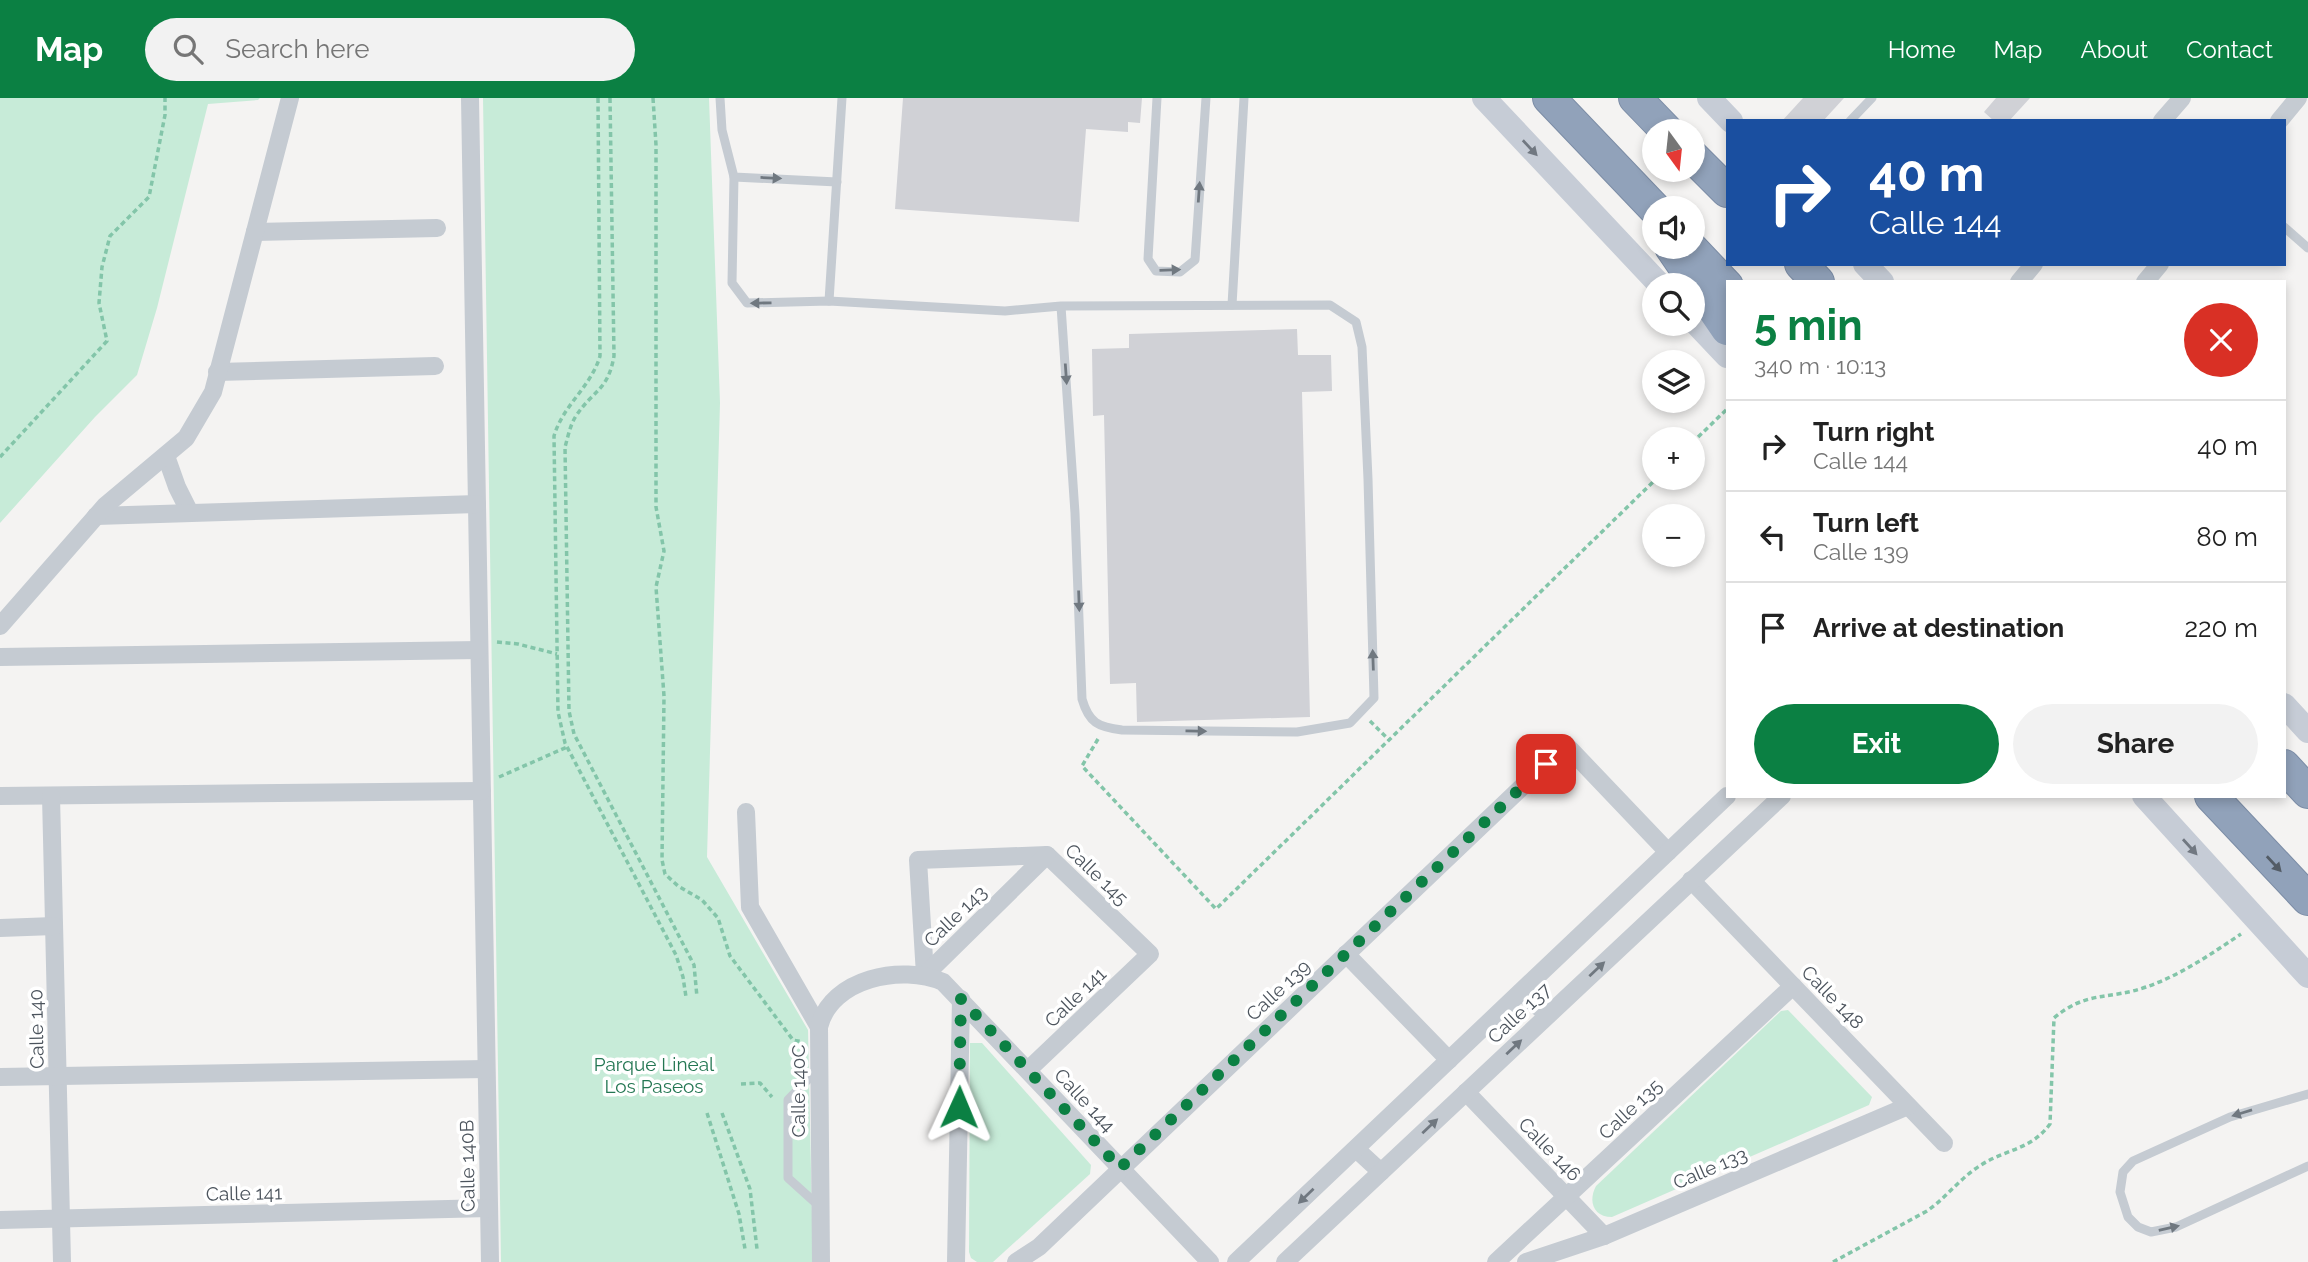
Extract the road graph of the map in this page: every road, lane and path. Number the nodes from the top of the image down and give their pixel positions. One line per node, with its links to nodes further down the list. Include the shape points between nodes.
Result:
1 (165, 98): 56 (path, via 149,197 110,236 102,267 99,303 107,341)
2 (290, 98): 31 (street)
3 (470, 98): 57 (street, Calle 140B)
4 (598, 98): 62 (path, via 600,356 596,371 564,414 554,436)
5 (610, 98): 95 (path, via 614,356 604,386 576,416 565,447 570,719 694,965)
6 (653, 98): 98 (path, via 656,507 664,551 656,587 664,696 662,860 665,874 702,900 718,918 730,956 793,1041)
7 (720, 98): 23 (lane, via 722,130)
8 (842, 98): 24 (lane)
9 (1157, 98): 10 (lane, one-way to 10, via 1148,259 1156,271 1180,272 1195,260)
10 (1206, 98)
11 (1244, 98): 46 (lane)
12 (1484, 98): 39 (main road, one-way to 39)
13 (1549, 98): 25 (highway)
14 (1709, 98): 18 (main road)
15 (1872, 98): 19 (lane)
16 (2182, 98): 20 (street)
17 (2298, 98): 21 (street)
18 (1729, 119)
19 (1852, 119)
20 (2164, 119)
21 (2281, 119)
22 (1705, 169): 26 (highway)
23 (734, 177): 24 (lane, one-way to 24); 45 (lane, one-way to 23, via 747,303 732,283)
24 (836, 182): 45 (lane)
25 (1629, 182): 27 (highway); 28 (highway)
26 (1726, 190)
27 (1642, 196)
28 (1642, 202)
29 (437, 228): 31 (street)
30 (2286, 229): 32 (lane)
31 (254, 232): 52 (street)
32 (2308, 248)
33 (1679, 259): 48 (highway)
34 (1701, 259): 44 (highway)
35 (1803, 266): 40 (highway)
36 (1868, 266): 41 (main road)
37 (2033, 266): 42 (street)
38 (2158, 266): 43 (street)
39 (1649, 273)
40 (1816, 280)
41 (1880, 280)
42 (2021, 280)
43 (2148, 280)
44 (1726, 285)
45 (830, 301): 47 (lane, via 1005,311)
46 (1233, 305): 47 (lane); 65 (lane, one-way to 46, via 1374,698 1374,677 1363,360 1356,322 1330,305)
47 (1061, 306): 65 (lane, one-way to 65, via 1086,712 1104,727 1122,730 1297,732 1350,723)
48 (1726, 328)
49 (1705, 333): 50 (main road)
50 (1726, 355)
51 (435, 366): 52 (street)
52 (218, 372): 55 (street, via 213,392 186,438)
53 (1726, 410): 54 (path)
54 (1705, 430)
55 (166, 456): 58 (street); 59 (street)
56 (0, 457)
57 (477, 504): 58 (street); 61 (street, Calle 140B)
58 (190, 513): 59 (street)
59 (96, 516): 60 (street)
60 (0, 626)
61 (479, 645): 62 (path, via 518,644); 63 (street); 72 (street, Calle 140B)
62 (557, 654): 68 (path, via 558,712)
63 (0, 657)
64 (2286, 707): 66 (main road)
65 (1361, 712): 67 (path)
66 (2308, 731)
67 (1389, 740)
68 (567, 747): 72 (path, via 491,781); 94 (path, via 676,955)
69 (2286, 761): 71 (highway)
70 (2286, 768): 73 (highway)
71 (2308, 771)
72 (482, 791): 75 (street); 101 (street, Calle 140B)
73 (2308, 792)
74 (0, 796): 75 (street)
75 (51, 796): 86 (street, Calle 140)
76 (1726, 797): 81 (street, Calle 137)
77 (1780, 798): 83 (street, Calle 137)
78 (2146, 798): 85 (main road, one-way to 85)
79 (2213, 798): 84 (highway, one-way to 84)
80 (746, 812): 98 (street, Calle 140C, via 750,907)
81 (1668, 852): 89 (street, Calle 139, via 1566,745); 93 (street, Calle 137)
82 (1048, 855): 88 (street, Calle 145); 90 (street, Calle 143); 90 (street, Calle 145, via 918,860)
83 (1691, 880): 92 (street, Calle 148); 97 (street, Calle 137, one-way to 83)
84 (2308, 899)
85 (2257, 920): 91 (main road); 135 (path, via 2166,980 2067,1007 2054,1018 2050,1124 2043,1134 1982,1164 1927,1211)
86 (54, 926): 87 (street); 103 (street, Calle 140)
87 (0, 928)
88 (1150, 954): 102 (street, Calle 141)
89 (1346, 954): 99 (street); 115 (street, Calle 139)
90 (925, 975): 96 (street, Calle 144, via 943,982); 98 (street, Calle 143, via 895,974 846,990 827,1006)
91 (2308, 976)
92 (1793, 986): 109 (street, Calle 148); 117 (street, Calle 135)
93 (1521, 992): 97 (street); 99 (street, Calle 137)
94 (686, 997)
95 (697, 997)
96 (961, 999): 102 (street, Calle 144); 129 (street)
97 (1548, 1015): 106 (street, Calle 137, one-way to 97)
98 (819, 1036): 100 (street, Calle 140C)
99 (1450, 1060): 113 (street, Calle 137)
100 (819, 1067): 118 (street, Calle 140C); 118 (lane, via 788,1100 788,1178)
101 (486, 1069): 103 (street); 119 (street, Calle 140B)
102 (1028, 1070): 115 (street, Calle 144)
103 (58, 1075): 104 (street); 120 (street, Calle 140)
104 (0, 1076)
105 (741, 1084): 108 (path, via 760,1083)
106 (1466, 1092): 116 (street, Calle 137, one-way to 106); 117 (street, Calle 146)
107 (2308, 1094): 114 (lane, one-way to 114, via 2230,1117 2133,1161 2123,1172 2120,1192 2128,1217 2151,1232 2176,1227)
108 (772, 1097)
109 (1908, 1106): 112 (street, Calle 148); 122 (street, Calle 133)
110 (722, 1112): 124 (path, via 750,1189)
111 (707, 1113): 123 (path, via 739,1214)
112 (1944, 1143)
113 (1356, 1149): 116 (street); 132 (street, Calle 137, one-way to 132)
114 (2308, 1166)
115 (1120, 1168): 130 (street, Calle 139, via 1039,1247); 131 (street, Calle 144)
116 (1381, 1172): 125 (street, Calle 137)
117 (1567, 1196): 122 (street, Calle 146); 133 (street, Calle 135)
118 (821, 1207): 128 (street, Calle 140C)
119 (489, 1208): 120 (street, Calle 141); 127 (street, Calle 140B)
120 (61, 1218): 121 (street, Calle 141); 126 (street, Calle 140)
121 (0, 1220)
122 (1604, 1236): 134 (street, Calle 133)
123 (745, 1249)
124 (757, 1249)
125 (1295, 1259)
126 (62, 1262)
127 (490, 1262)
128 (821, 1262)
129 (956, 1262)
130 (1016, 1262)
131 (1210, 1262)
132 (1237, 1262)
133 (1496, 1262)
134 (1526, 1262)
135 (1833, 1262)

